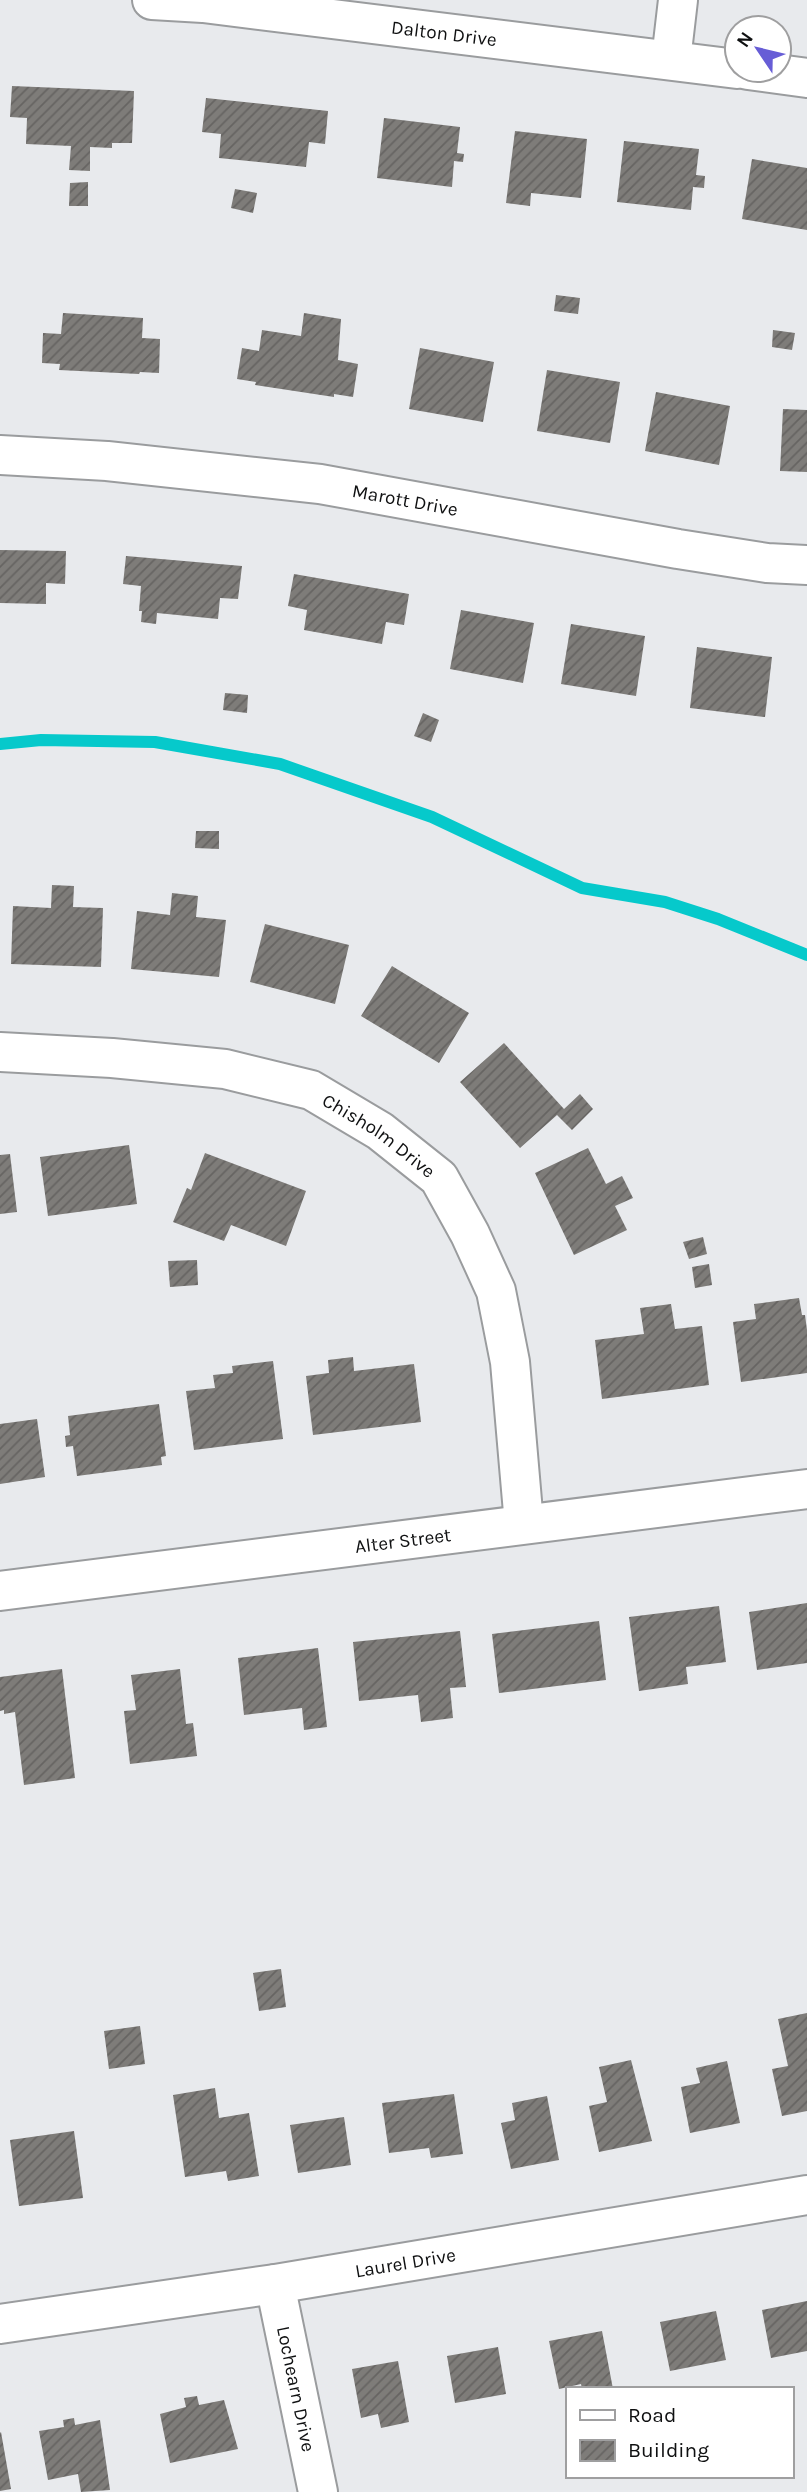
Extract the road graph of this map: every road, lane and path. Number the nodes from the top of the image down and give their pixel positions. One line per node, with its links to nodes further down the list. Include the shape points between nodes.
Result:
1 (152, 0): 3 (street, Dalton Drive)
2 (678, 0): 3 (street)
3 (671, 60): 4 (street, Dalton Drive)
4 (723, 67)
5 (0, 455): 6 (street, Marott Drive, via 107,461 320,484 678,549)
6 (807, 565)
7 (0, 1052): 9 (street, Chisholm Drive, via 225,1069 311,1090 380,1131 439,1178 496,1291 510,1362)
8 (807, 1489): 9 (street, Alter Street)
9 (524, 1524): 10 (street, Alter Street)
10 (0, 1591)
11 (807, 2195): 12 (street, Laurel Drive)
12 (275, 2284): 13 (street, Laurel Drive); 14 (street, Lochearn Drive)
13 (0, 2324)
14 (318, 2492)

